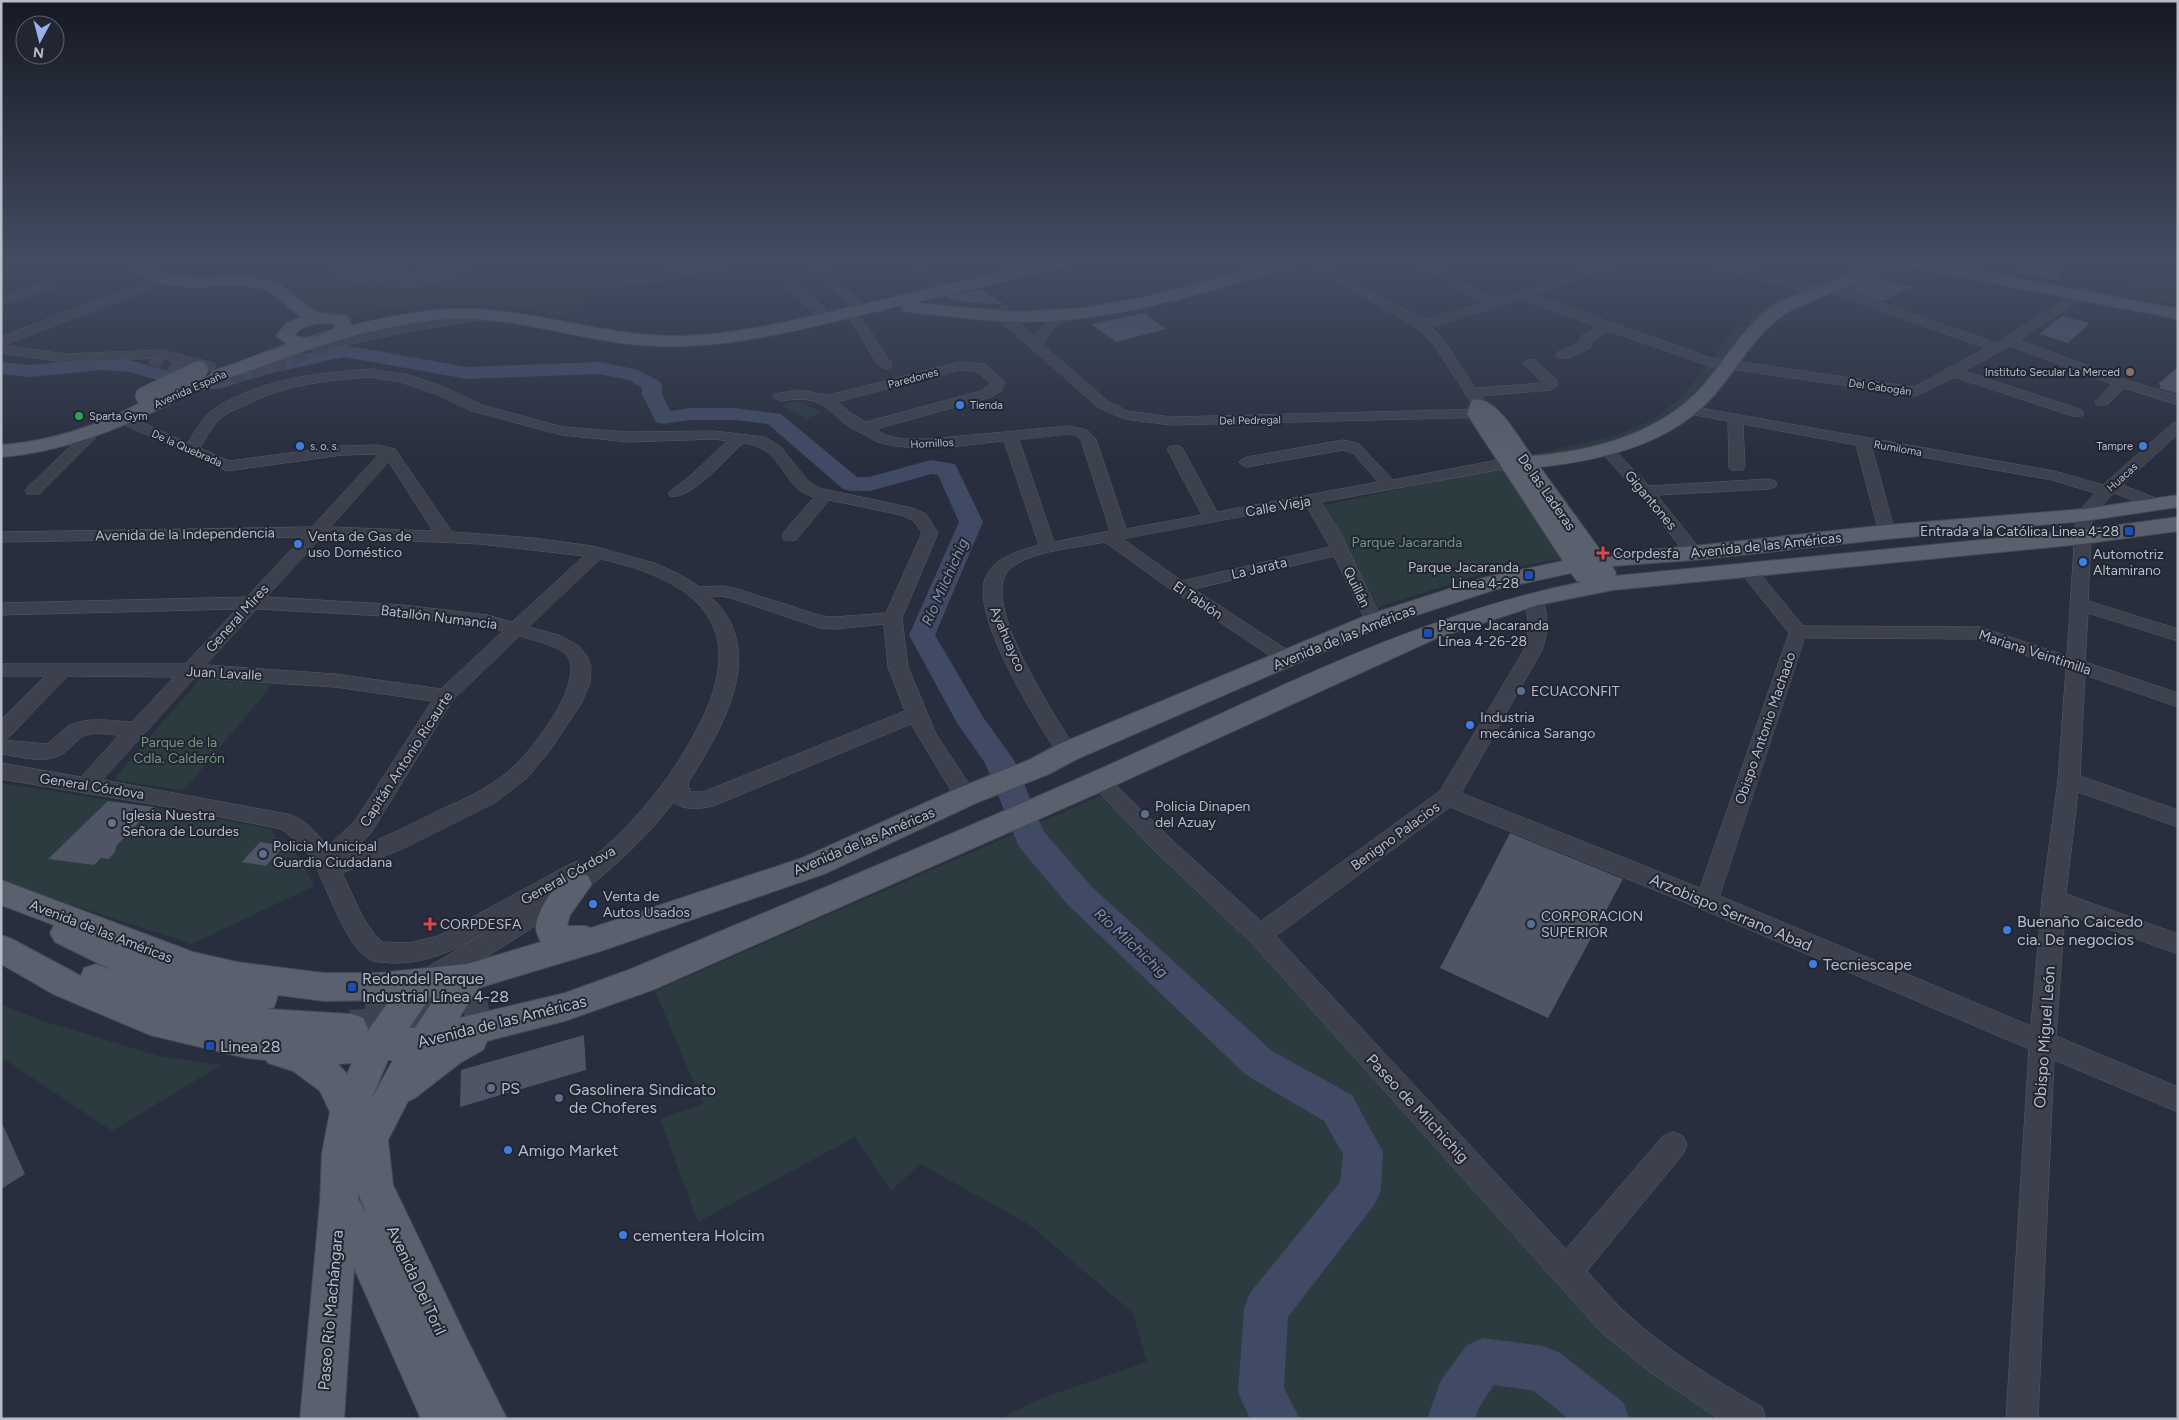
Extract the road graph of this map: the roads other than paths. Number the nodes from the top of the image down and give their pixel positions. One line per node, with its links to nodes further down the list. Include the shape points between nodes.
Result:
1 (39, 327): 21 (street)
2 (344, 327): 19 (main road)
3 (366, 327): 19 (main road, Avenida España)
4 (555, 327): 7 (main road, Avenida España, via 614,338 669,342 751,334)
5 (612, 327): 6 (main road, Avenida España, via 688,332)
6 (748, 327)
7 (777, 327)
8 (865, 327): 28 (street)
9 (1018, 327): 22 (street, Del Pedregal)
10 (1048, 327): 22 (street)
11 (1424, 327): 36 (street, De las Laderas)
12 (1606, 327): 25 (street, via 1586,339 1585,345)
13 (1612, 327): 27 (street, Del Cabogán)
14 (1736, 327): 27 (main road, Calle Vieja)
15 (1755, 327): 27 (main road, Calle Vieja)
16 (1940, 327): 23 (street)
17 (2030, 327): 20 (street, Del Cabogán)
18 (291, 328): 19 (main road, via 285,336 291,341); 29 (main road, Avenida España)
19 (327, 341): 29 (main road, Avenida España)
20 (2009, 341): 23 (street, Del Cabogán); 31 (street)
21 (1, 342)
22 (1035, 344): 36 (street, Del Pedregal, via 1104,405 1142,419 1171,421)
23 (1995, 347): 30 (street, Del Cabogán)
24 (1, 349): 29 (street, via 64,358 161,354)
25 (1563, 355)
26 (1530, 363): 36 (street, Del Pedregal, via 1550,380 1550,386 1507,391)
27 (1718, 364): 30 (street, Del Cabogán, via 1916,392); 37 (main road, Calle Vieja, via 1710,389); 55 (main road, Calle Vieja, via 1683,396 1638,428)
28 (886, 365)
29 (209, 370): 39 (main road, Avenida España, via 167,398); 48 (main road, Avenida España, bridge, via 60,432)
30 (1952, 372): 38 (street)
31 (2121, 384): 34 (street); 35 (street)
32 (780, 397): 33 (street, Hornillos, via 808,394)
33 (828, 400): 42 (street, Hornillos); 42 (street, Paredones, via 960,366 980,367 998,384 986,394)
34 (2178, 401)
35 (2102, 402)
36 (1479, 406): 55 (main road, De las Laderas)
37 (1689, 410): 40 (street, Rumiloma); 51 (main road, Calle Vieja, via 1648,435)
38 (2077, 413)
39 (123, 419): 44 (main road, Avenida España); 47 (street, De la Quebrada)
40 (1735, 419): 49 (street, Rumiloma); 57 (street)
41 (2178, 426): 60 (street, Huacas)
42 (862, 428): 45 (street, Hornillos, via 880,438 902,444)
43 (203, 430): 46 (street, via 218,413 276,387 310,378 370,373 404,378 477,408 562,431 629,437 691,434); 47 (street, via 181,440); 52 (street)
44 (91, 434): 53 (main road, Avenida España, via 57,444); 61 (street)
45 (1010, 436): 74 (street, Hornillos, via 1069,430 1082,433 1088,439); 76 (street)
46 (740, 437): 63 (street, via 704,473); 64 (street, via 759,440 775,449 802,484)
47 (168, 439): 52 (street, De la Quebrada)
48 (1, 441)
49 (1863, 442): 60 (street, Rumiloma); 71 (street)
50 (1175, 449): 67 (street)
51 (1606, 449): 55 (main road, Calle Vieja); 62 (street, Gigantones)
52 (191, 450): 54 (street, De la Quebrada, via 227,466 366,448)
53 (1, 451)
54 (390, 452): 70 (street, General Mires); 72 (street)
55 (1519, 461): 59 (street, Calle Vieja); 80 (main road, De las Laderas)
56 (1246, 462): 59 (street, via 1343,445 1359,451)
57 (1737, 467)
58 (1769, 484): 62 (street)
59 (1389, 485): 65 (street, Calle Vieja)
60 (2109, 488): 66 (street, Rumiloma); 69 (street, Huacas)
61 (33, 491)
62 (1645, 491): 79 (street, Gigantones)
63 (676, 493)
64 (824, 495): 73 (street); 89 (street, via 906,511 920,518 930,533)
65 (1312, 500): 67 (street, Calle Vieja); 77 (street, Quillán)
66 (2167, 502): 69 (main road, Avenida de las Américas)
67 (1212, 517): 74 (street, Calle Vieja)
68 (2177, 524): 69 (main road, Avenida de las Américas)
69 (2083, 526): 71 (main road, Avenida de las Américas); 81 (main road, Avenida de las Américas); 87 (street, Obispo Miguel León)
70 (317, 531): 72 (street, Avenida de la Independencia); 75 (street, Avenida de la Independencia); 86 (street, General Mires)
71 (1887, 532): 79 (main road, Avenida de las Américas)
72 (446, 536): 78 (street, Avenida de la Independencia, via 540,543)
73 (790, 536)
74 (1115, 536): 76 (street, Calle Vieja); 83 (street, El Tablón)
75 (1, 537)
76 (1048, 548): 104 (street, Ayahuayco, via 1012,558 993,580 990,592 1006,642 1052,730)
77 (1339, 550): 83 (street, La Jarata); 90 (street, Quillán)
78 (597, 553): 84 (street, Avenida de la Independencia, via 639,564 676,580); 91 (street, Capitán Antonio Ricaurte)
79 (1694, 553): 80 (main road, Avenida de las Américas)
80 (1586, 563): 82 (main road, De las Laderas); 90 (main road, Avenida de las Américas, via 1491,583)
81 (1747, 569): 82 (main road, Avenida de las Américas); 92 (street)
82 (1603, 585): 85 (main road, Avenida de las Américas)
83 (1179, 587): 94 (street, El Tablón)
84 (696, 593): 89 (street, via 734,593 820,622); 108 (street, Avenida de la Independencia, via 719,617 728,635 729,677 716,712)
85 (1533, 600): 107 (main road, Avenida de las Américas, via 1428,633); 111 (street, Benigno Palacios, via 1539,620 1533,650)
86 (251, 603): 88 (street, Batallón Numancia); 91 (street, Batallón Numancia, via 422,613); 98 (street, General Mires)
87 (2078, 604): 93 (street); 95 (street, Obispo Miguel León)
88 (1, 610)
89 (893, 618): 101 (street, via 898,667)
90 (1374, 621): 94 (main road, Avenida de las Américas)
91 (516, 628): 99 (street, Capitán Antonio Ricaurte); 114 (street, Batallón Numancia, via 563,644 576,656 581,667 580,683 574,697 544,744 520,773 488,796 394,843)
92 (1798, 632): 95 (street, Mariana Veintimilla, via 1980,633); 118 (street, Obispo Antonio Machado)
93 (2178, 634)
94 (1288, 660): 104 (main road, Avenida de las Américas)
95 (2075, 664): 100 (street, Mariana Veintimilla); 106 (street, Obispo Miguel León)
96 (1, 670): 97 (street, Juan Lavalle)
97 (62, 670): 98 (street, Juan Lavalle); 103 (street)
98 (190, 670): 99 (street, Juan Lavalle, via 350,681); 102 (street, General Mires)
99 (445, 696): 114 (street, Capitán Antonio Ricaurte, via 363,827)
100 (2178, 700)
101 (916, 714): 108 (street, via 705,800 685,800); 110 (street)
102 (137, 729): 103 (street, via 91,727 76,731 52,751 42,752); 109 (street, General Mires)
103 (2, 736)
104 (1068, 752): 110 (main road, Avenida de las Américas, via 1039,768)
105 (1, 770): 109 (street, General Córdova)
106 (2069, 780): 112 (street); 117 (street, Obispo Miguel León)
107 (1099, 781): 120 (street, Paseo de Milchichig); 126 (main road, Avenida de las Américas, via 643,979 565,1007)
108 (677, 783): 113 (street, Avenida de la Independencia)
109 (86, 785): 114 (street, General Córdova, via 287,822 300,829 317,848)
110 (968, 796): 122 (main road, Avenida de las Américas, via 813,866); 126 (main road, Avenida de las Américas, via 919,825 654,934 559,967)
111 (1448, 797): 118 (street, Arzobispo Serrano Abad); 120 (street, Benigno Palacios)
112 (2178, 819)
113 (623, 845): 114 (street, General Córdova, via 444,944 410,953 377,952 364,939); 115 (street, Avenida de la Independencia)
114 (326, 866)
115 (578, 884): 119 (street, Avenida de la Independencia); 122 (main road, via 555,913 550,927 552,933 570,941)
116 (1, 893): 125 (main road, Avenida de las Américas, via 198,968 324,987); 127 (main road, Avenida de las Américas, via 53,927 131,964 212,991 294,1001)
117 (2054, 899): 123 (street); 129 (street, Obispo Miguel León)
118 (1707, 901): 129 (street, Arzobispo Serrano Abad)
119 (506, 934): 125 (street, Avenida de la Independencia); 126 (street, Avenida de la Independencia, via 482,957)
120 (1260, 935): 136 (street, Paseo de Milchichig)
121 (1, 938): 127 (main road, Avenida de las Américas, via 117,987 197,1012 261,1023)
122 (601, 938): 126 (main road, Avenida de las Américas)
123 (2178, 944)
124 (1, 948): 130 (main road, Avenida de las Américas, via 65,984 150,1020)
125 (420, 983): 126 (main road, Avenida de las Américas); 127 (main road, Paseo Río Machángara)
126 (488, 999): 128 (main road, Paseo Río Machángara); 128 (main road, Avenida de las Américas); 132 (main road, via 448,1052)
127 (364, 1026): 128 (main road, Avenida de las Américas); 130 (main road, Avenida de las Américas, via 341,1049); 133 (main road, Paseo Río Machángara)
128 (424, 1042): 132 (main road, Paseo Río Machángara)
129 (2042, 1043): 131 (street, Arzobispo Serrano Abad); 141 (street, Obispo Miguel León)
130 (258, 1045): 133 (main road, via 303,1059 332,1080)
131 (2178, 1100)
132 (388, 1101): 133 (main road, Paseo Río Machángara)
133 (358, 1123): 135 (main road, Paseo Río Machángara); 139 (main road, Avenida Del Toril, via 374,1186 383,1207)
134 (1674, 1145): 136 (street)
135 (339, 1202): 137 (main road, Paseo Río Machángara); 138 (main road, via 365,1249)
136 (1566, 1272): 140 (street, Paseo de Milchichig, via 1638,1344)
137 (322, 1419)
138 (443, 1419)
139 (486, 1419)
140 (1750, 1419)
141 (2022, 1419)

